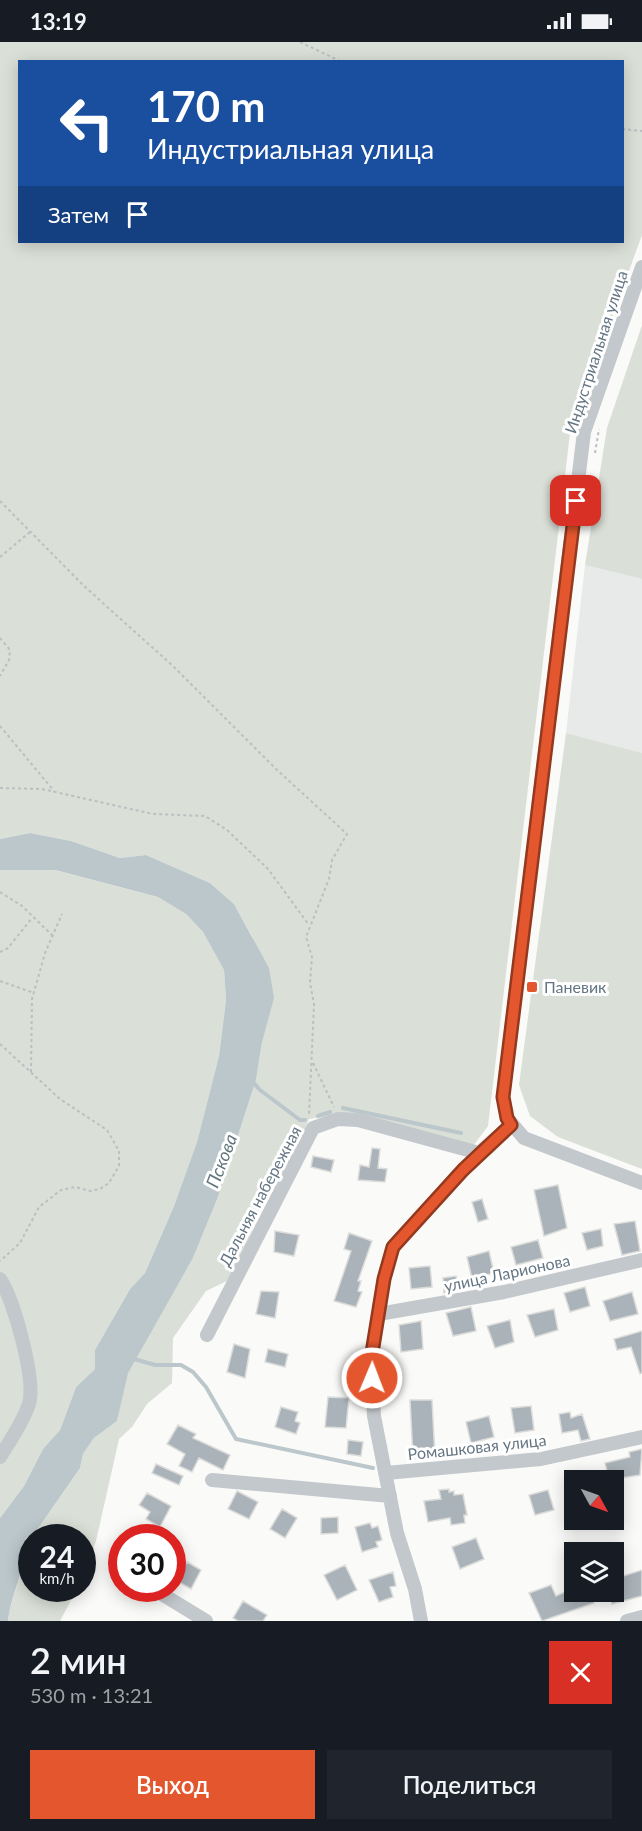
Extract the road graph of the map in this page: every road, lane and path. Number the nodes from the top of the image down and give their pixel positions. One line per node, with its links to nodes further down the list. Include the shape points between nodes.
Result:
1 (300, 42): 2 (path)
2 (338, 60)
3 (624, 129): 4 (path)
4 (642, 131)
5 (642, 267): 26 (street, Индустриальная улица, via 584,432 504,1086 504,1110)
6 (0, 501): 7 (path)
7 (30, 532): 8 (path); 17 (path, via 347,834 332,860)
8 (0, 557)
9 (0, 638): 10 (path, via 10,650)
10 (0, 676)
11 (0, 726): 13 (path)
12 (0, 788): 13 (path)
13 (54, 791): 17 (path, via 153,814 205,816 268,869)
14 (0, 892): 16 (path, via 22,906)
15 (62, 914): 18 (path)
16 (32, 918): 18 (path); 19 (path, via 8,948)
17 (309, 925): 23 (path, via 306,937 312,957)
18 (52, 935): 21 (path)
19 (0, 952)
20 (0, 981): 21 (path)
21 (34, 993): 24 (path)
22 (0, 1044): 24 (path)
23 (311, 1061): 25 (path, via 328,1099); 27 (path)
24 (31, 1072): 31 (path, via 60,1099 107,1130 119,1151 119,1166 109,1183 100,1189 61,1190 39,1207 20,1243)
25 (344, 1120): 27 (street, Дальняя набережная, via 323,1123); 28 (street, Дальняя набережная, via 358,1120)
26 (511, 1125): 28 (street); 29 (street, via 530,1141)
27 (308, 1134): 34 (street, Дальняя набережная)
28 (479, 1153): 33 (street, via 393,1247)
29 (642, 1183)
30 (642, 1260): 33 (street, улица Ларионова, via 504,1292)
31 (0, 1261)
32 (0, 1279): 36 (street, via 19,1326 29,1403)
33 (379, 1314): 37 (street, via 371,1359 374,1416)
34 (207, 1335)
35 (642, 1437): 37 (street, Ромашковая улица, via 541,1459)
36 (0, 1457)
37 (386, 1473): 39 (street)
38 (212, 1480): 39 (street)
39 (390, 1496): 43 (street)
40 (175, 1602): 42 (street)
41 (642, 1617): 44 (street)
42 (206, 1621)
43 (421, 1621)
44 (627, 1621)

